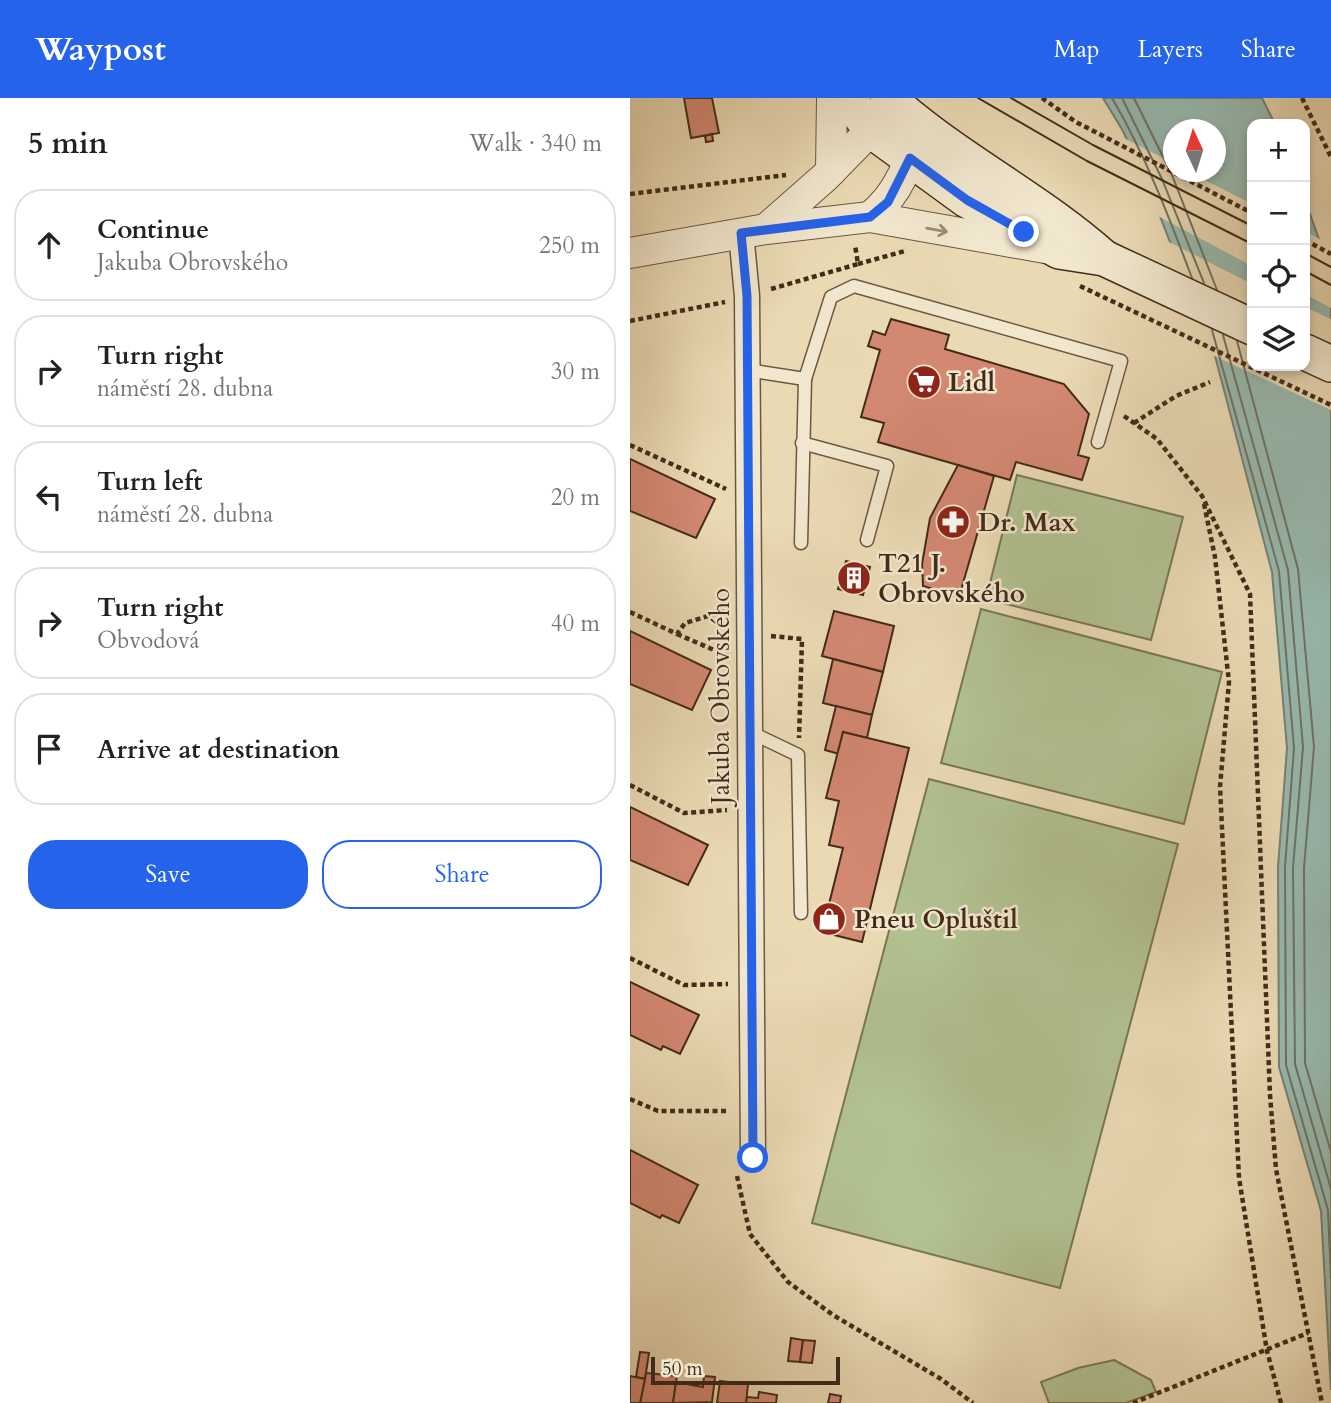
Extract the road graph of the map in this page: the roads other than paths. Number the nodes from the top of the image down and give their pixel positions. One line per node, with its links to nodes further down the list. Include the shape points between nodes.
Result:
1 (832, 98): 6 (street)
2 (848, 98): 4 (main road)
3 (888, 98): 5 (main road)
4 (871, 130): 5 (main road); 6 (street)
5 (915, 142): 7 (street, via 888,202); 9 (main road, via 967,200); 11 (main road, via 1074,231)
6 (831, 171): 8 (street)
7 (862, 229): 8 (street); 9 (street, one-way to 9)
8 (753, 231): 10 (street); 15 (street, Jakuba Obrovského)
9 (1059, 251): 11 (main road)
10 (631, 253)
11 (1104, 258): 12 (main road)
12 (1247, 325)
13 (1310, 354): 14 (main road)
14 (1331, 364)
15 (747, 370): 16 (lane); 21 (street, Jakuba Obrovského)
16 (805, 379): 17 (lane, via 831,297 855,286 1121,362); 18 (lane)
17 (1098, 442)
18 (802, 443): 19 (lane, via 887,466); 20 (lane)
19 (867, 540)
20 (801, 544)
21 (750, 732): 22 (lane, via 798,755); 23 (street, Jakuba Obrovského)
22 (801, 913)
23 (753, 1158)

